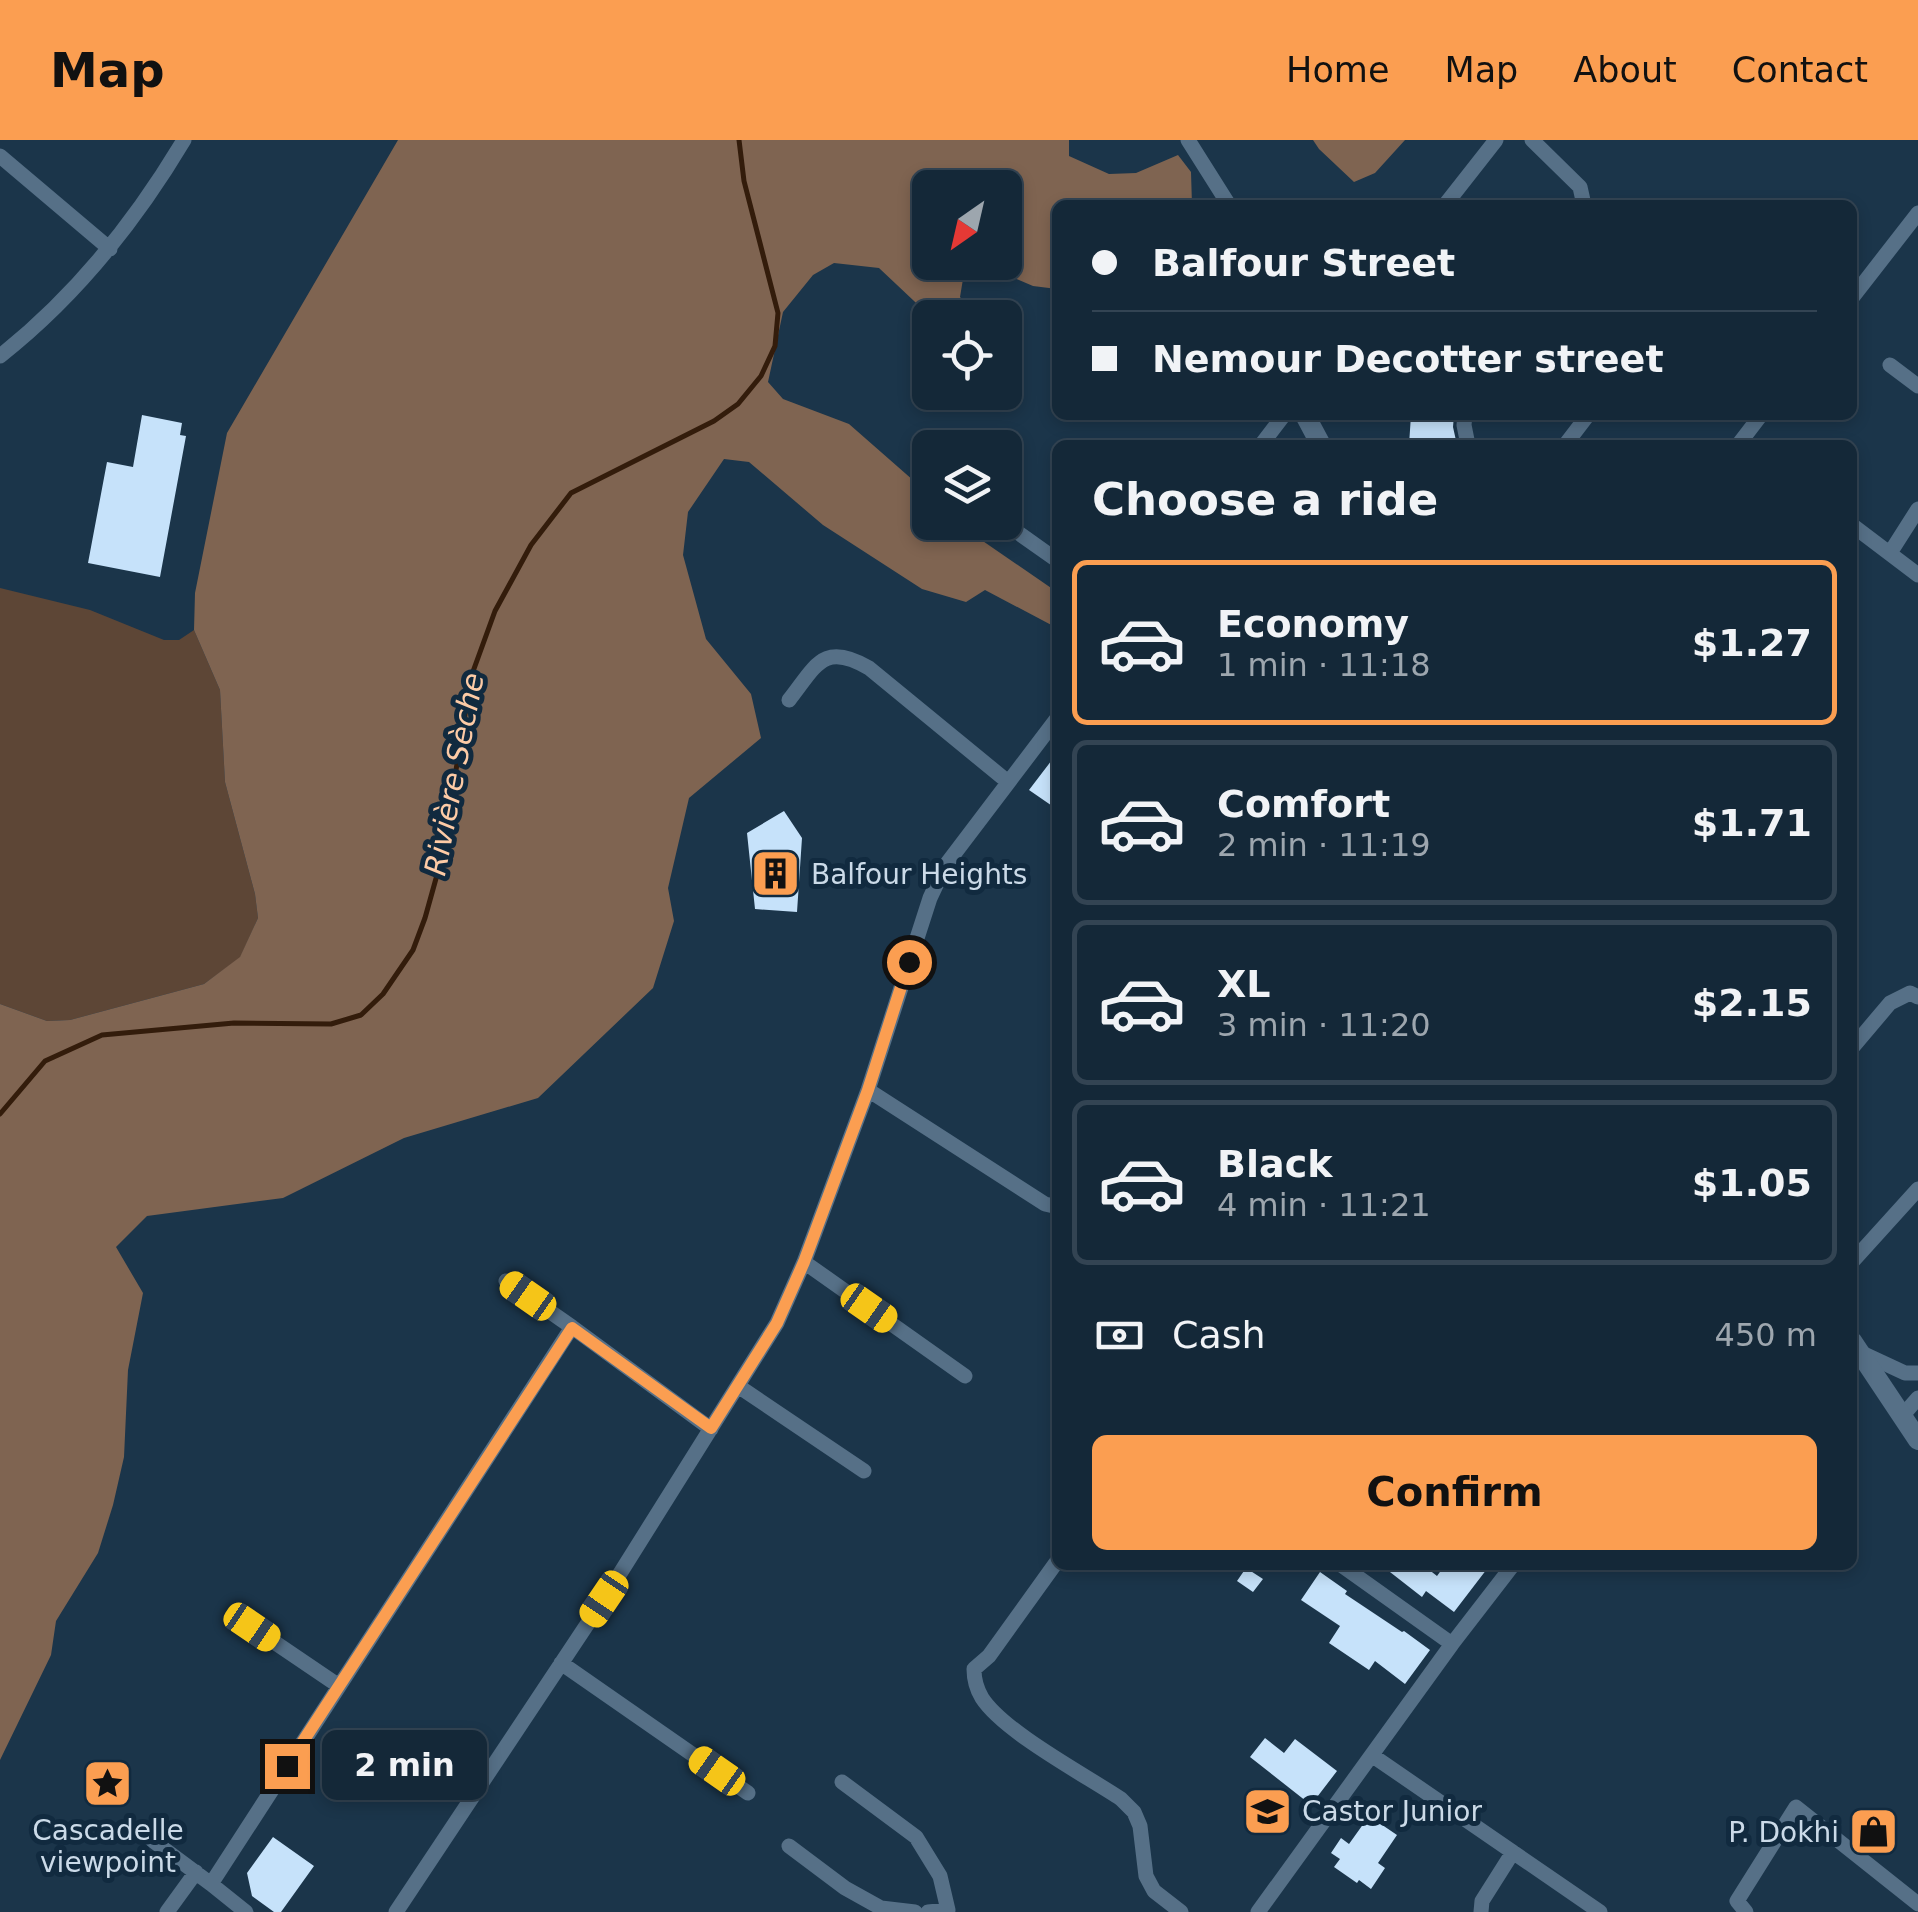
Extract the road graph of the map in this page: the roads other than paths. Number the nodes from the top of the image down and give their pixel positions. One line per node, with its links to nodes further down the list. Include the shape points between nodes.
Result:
1 (184, 140): 10 (street)
2 (1188, 140): 6 (street)
3 (1496, 140): 7 (street)
4 (1532, 140): 8 (street, via 1580,186)
5 (0, 156): 10 (street)
6 (1226, 200)
7 (1449, 200)
8 (1583, 200)
9 (1918, 213): 11 (street)
10 (110, 249): 12 (street)
11 (1857, 292)
12 (0, 356)
13 (1890, 365): 14 (street)
14 (1918, 386)
15 (1584, 420): 16 (street)
16 (1569, 440)
17 (1918, 509): 20 (street)
18 (1857, 529): 20 (street)
19 (1022, 535): 21 (street)
20 (1890, 553): 22 (street)
21 (1052, 557)
22 (1918, 575)
23 (789, 700): 25 (street, via 818,663 832,655 850,657)
24 (1052, 724): 25 (street)
25 (1008, 782): 28 (street, via 930,898)
26 (1914, 995): 27 (street, via 1890,1003)
27 (1857, 1042)
28 (868, 1090): 30 (street); 32 (street)
29 (1918, 1189): 31 (street)
30 (1052, 1206)
31 (1857, 1256)
32 (804, 1262): 38 (street); 39 (street)
33 (506, 1281): 34 (street)
34 (572, 1328): 42 (street); 51 (street)
35 (1857, 1348): 37 (street, via 1905,1373)
36 (1857, 1348): 41 (street)
37 (1918, 1373)
38 (965, 1376)
39 (738, 1386): 42 (street); 44 (street)
40 (1918, 1398): 41 (street)
41 (1902, 1415): 43 (street)
42 (711, 1428): 50 (street)
43 (1918, 1440)
44 (864, 1471)
45 (1052, 1568): 67 (street, via 974,1669 974,1684 1004,1722 1134,1812 1146,1876)
46 (1348, 1570): 49 (street)
47 (1508, 1570): 49 (street)
48 (252, 1627): 51 (street)
49 (1452, 1644): 52 (street)
50 (561, 1663): 54 (street); 64 (street)
51 (339, 1686): 59 (street)
52 (1373, 1756): 57 (street); 68 (street)
53 (842, 1782): 61 (street, via 916,1837 940,1876)
54 (748, 1793)
55 (152, 1840): 58 (street)
56 (788, 1846): 65 (street, via 881,1908)
57 (1513, 1852): 69 (street); 70 (street)
58 (196, 1872): 59 (street); 62 (street)
59 (211, 1884): 63 (street)
60 (1918, 1904): 71 (street, via 1796,1807 1737,1901)
61 (949, 1911): 66 (street)
62 (167, 1912)
63 (246, 1912)
64 (396, 1912)
65 (915, 1912)
66 (928, 1912)
67 (1181, 1912)
68 (1258, 1912)
69 (1481, 1912)
70 (1600, 1912)
71 (1746, 1912)

